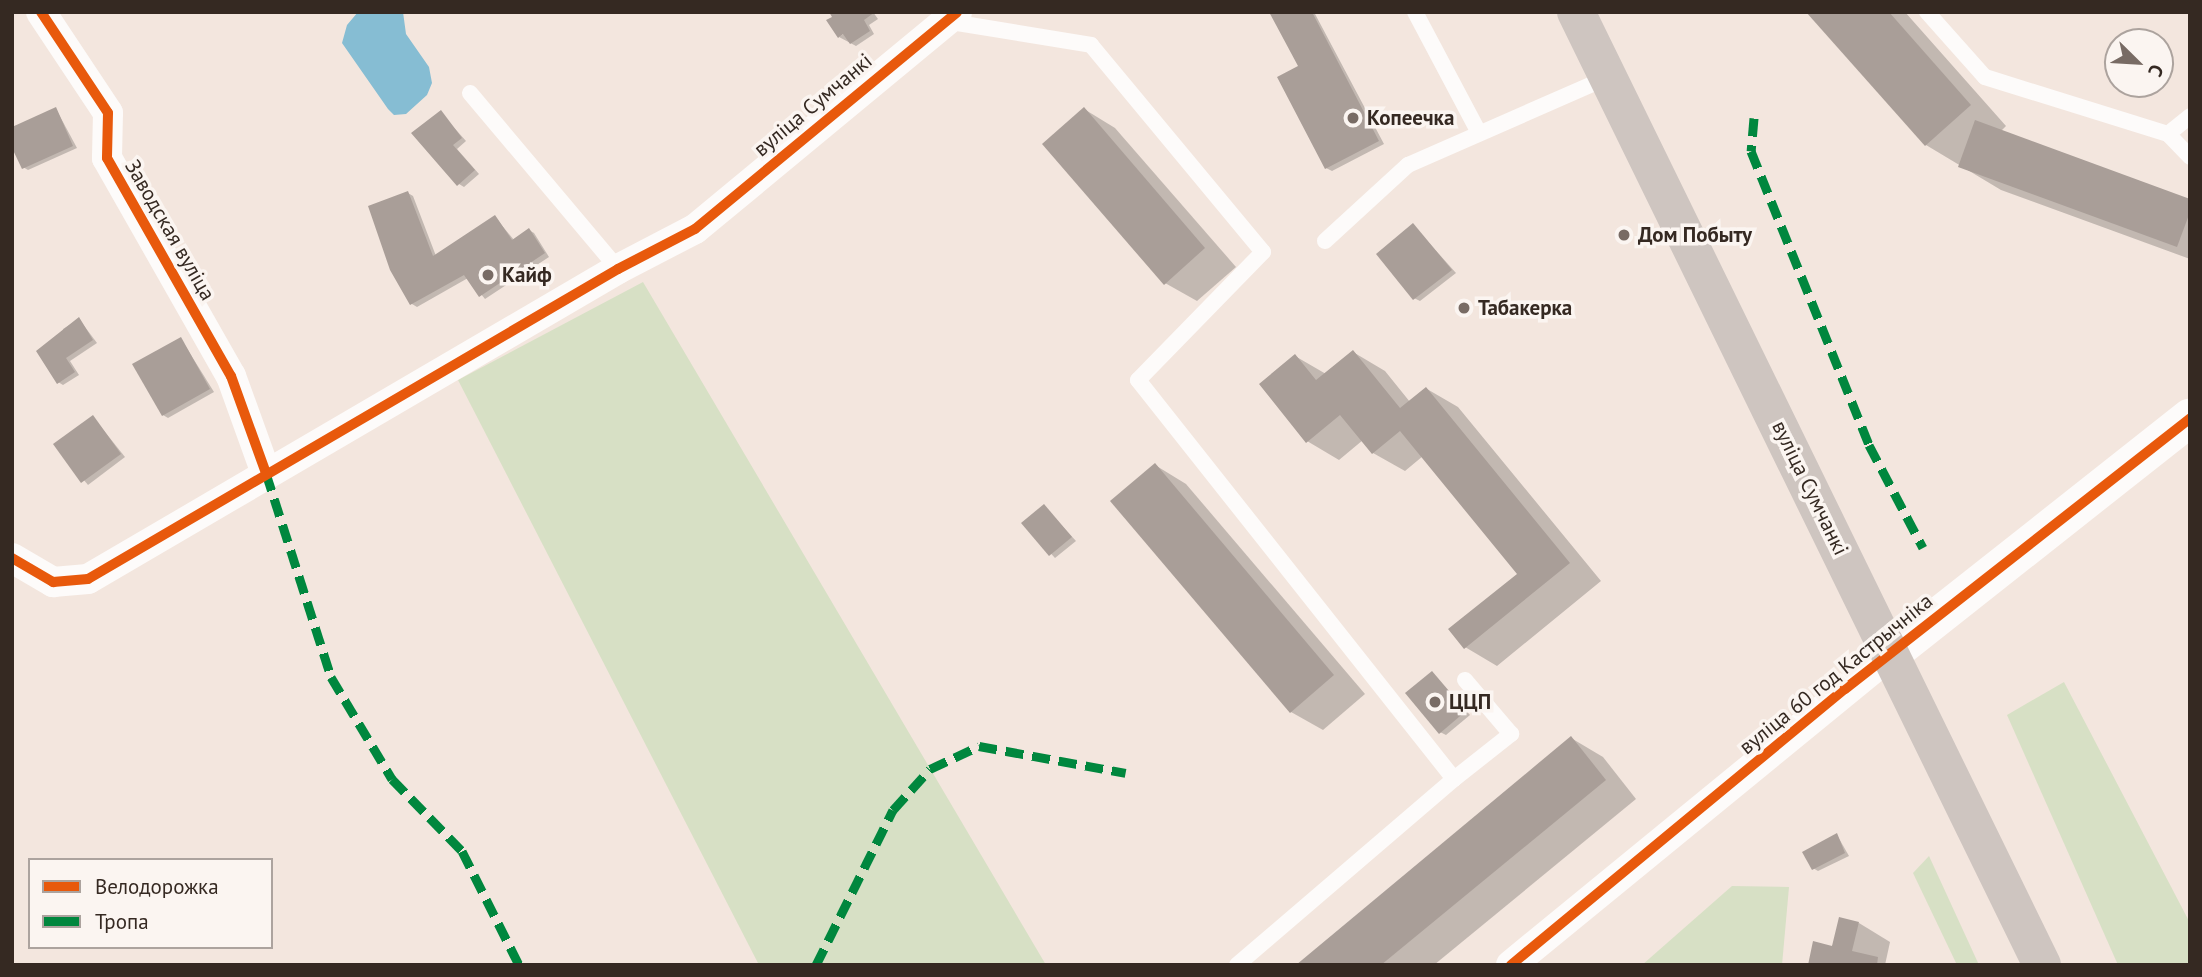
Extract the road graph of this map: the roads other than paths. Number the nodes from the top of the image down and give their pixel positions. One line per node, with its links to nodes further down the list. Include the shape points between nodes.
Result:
1 (41, 12): 15 (street, Заводская вуліца, via 108,113 107,158 231,376)
2 (1415, 12): 9 (lane)
3 (1576, 12): 6 (main road, вуліца Сумчанкі)
4 (1927, 12): 10 (lane, via 1985,77)
5 (947, 15): 13 (street, вуліца Сумчанкі, via 695,229); 19 (lane, via 1091,45 1262,252 1138,380)
6 (1608, 76): 9 (lane); 17 (main road, вуліца Сумчанкі)
7 (470, 93): 13 (lane)
8 (2190, 116): 10 (lane)
9 (1479, 134): 12 (lane, via 1408,165)
10 (2168, 134): 11 (lane)
11 (2190, 158)
12 (1325, 241)
13 (618, 269): 15 (street, вуліца Сумчанкі)
14 (2190, 418): 17 (street, вуліца 60 год Кастрычніка)
15 (266, 473): 16 (street, вуліца Сумчанкі, via 88,579 53,582)
16 (12, 558)
17 (1892, 653): 21 (street, вуліца 60 год Кастрычніка); 22 (main road, вуліца Сумчанкі)
18 (1465, 680): 19 (lane, via 1511,734)
19 (1454, 779): 20 (lane)
20 (1237, 965)
21 (1511, 965)
22 (2042, 965)

